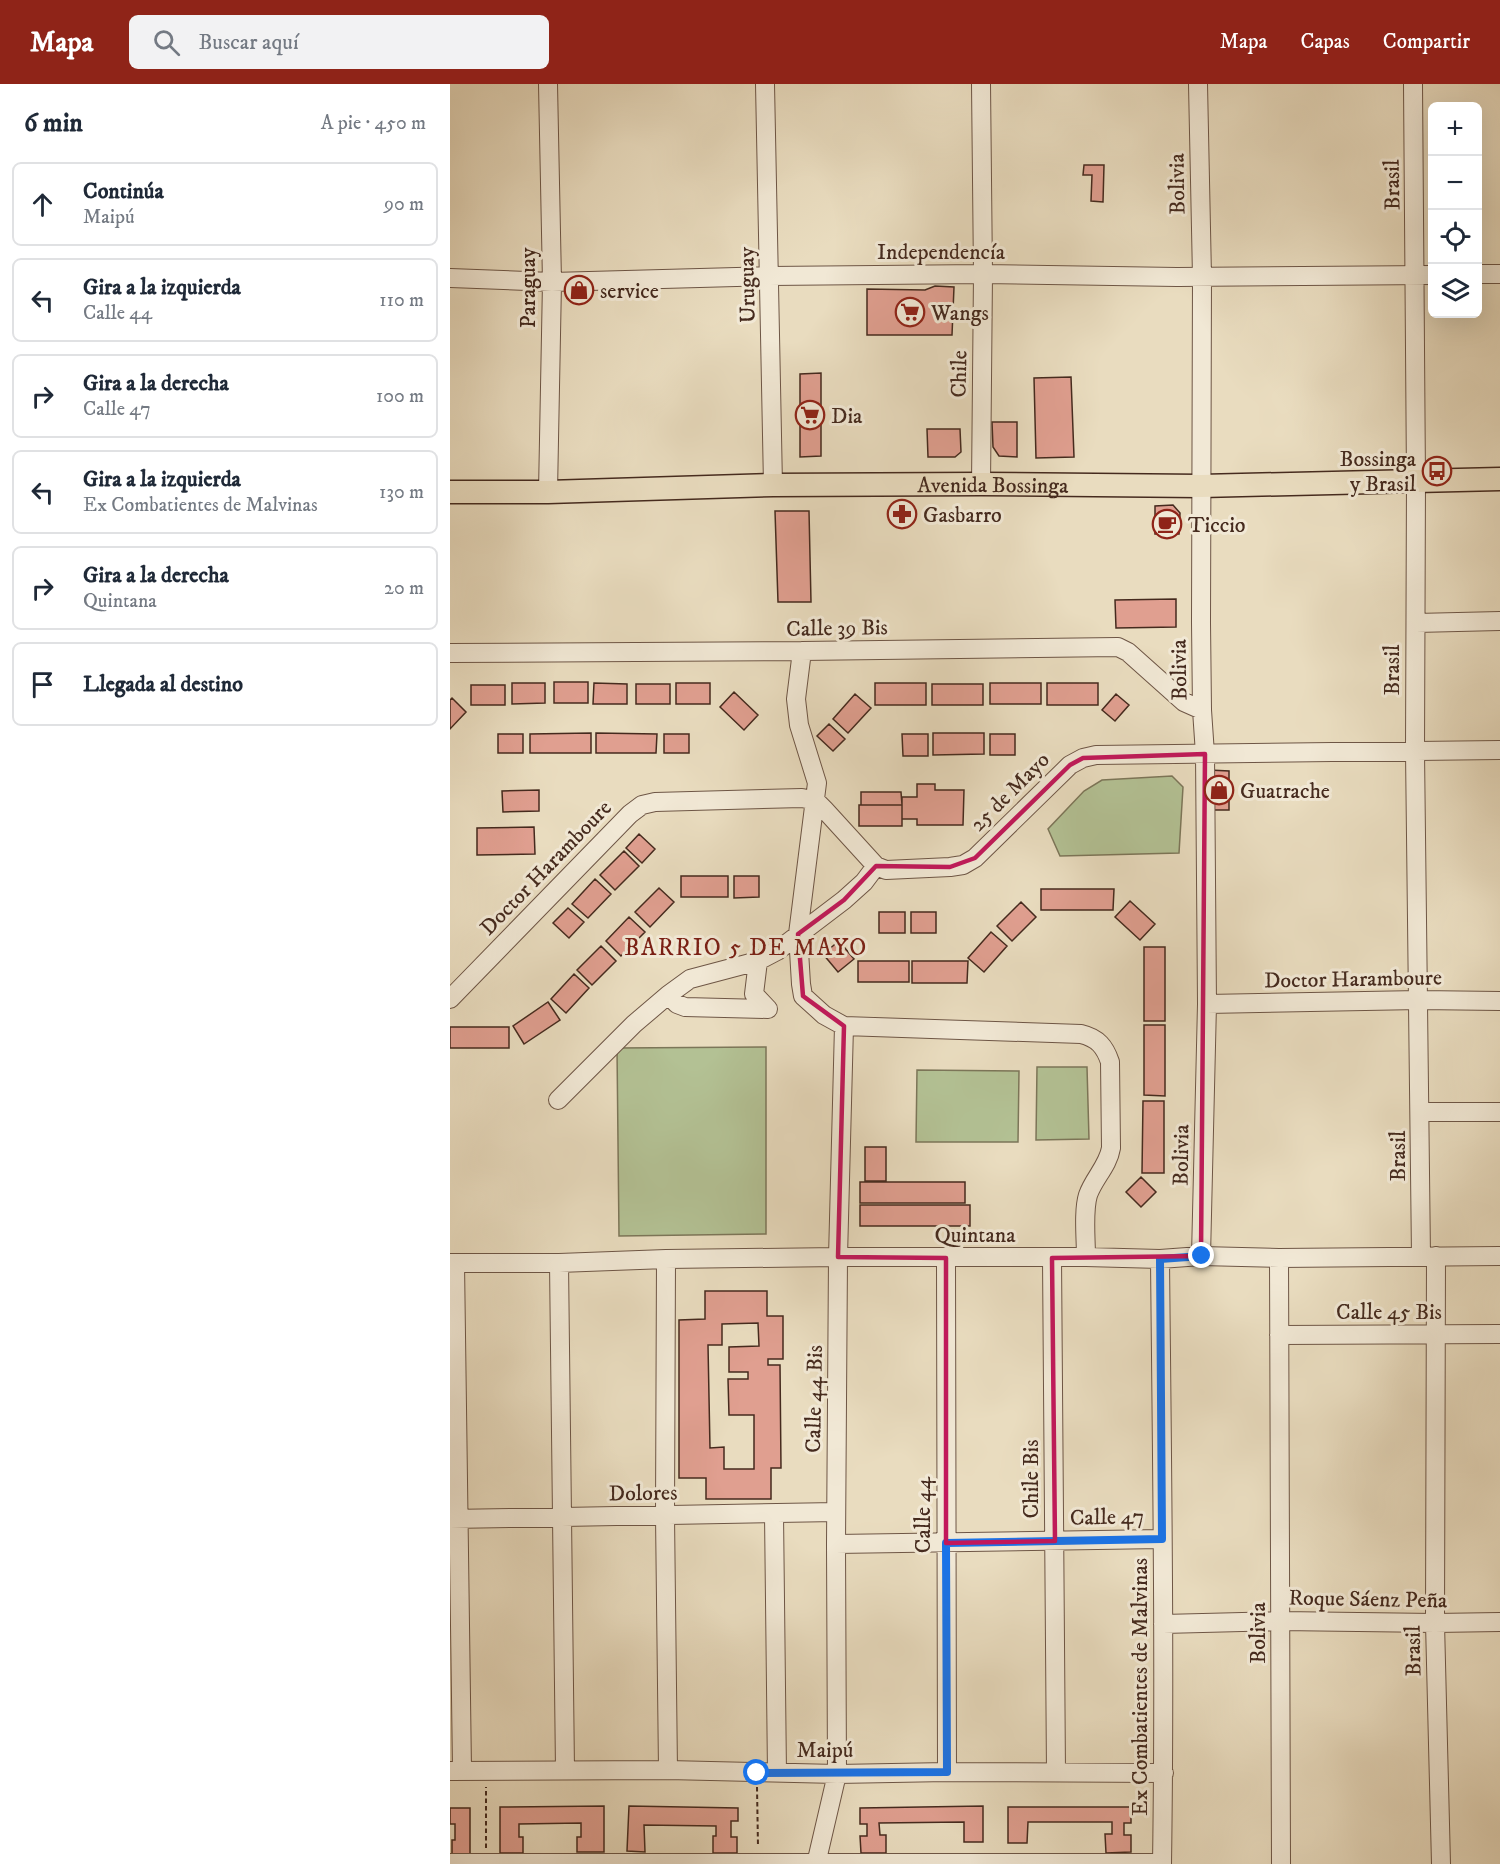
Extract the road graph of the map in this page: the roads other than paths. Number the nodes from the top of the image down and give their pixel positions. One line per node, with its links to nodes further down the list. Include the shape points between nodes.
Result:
1 (549, 84): 13 (street, Paraguay)
2 (765, 84): 10 (street, Uruguay)
3 (981, 84): 6 (street, Chile)
4 (1198, 84): 11 (street, Bolivia)
5 (1413, 84): 9 (street, Brasil)
6 (983, 274): 10 (street, Independencía); 11 (street, Independencía); 16 (street, Chile)
7 (1482, 274): 8 (street)
8 (1500, 274)
9 (1424, 275): 11 (street, Independencía); 15 (street, Brasil)
10 (770, 276): 13 (street, Independencía); 17 (street, Uruguay)
11 (1202, 277): 18 (street, Bolivia)
12 (450, 278): 13 (street, Independencía)
13 (552, 282): 20 (street, Paraguay)
14 (1500, 479): 15 (main road, Avenida Bossinga)
15 (1416, 480): 18 (main road, Avenida Bossinga); 22 (street, Brasil)
16 (981, 484): 17 (main road, Avenida Bossinga); 18 (main road, Avenida Bossinga)
17 (773, 485): 20 (main road, Avenida Bossinga)
18 (1201, 486): 25 (street, Bolivia)
19 (450, 492): 20 (main road, Avenida Bossinga)
20 (548, 492)
21 (1500, 621): 22 (street)
22 (1416, 622): 27 (street, Brasil)
23 (802, 651): 24 (street, Calle 39 Bis); 25 (street, Calle 39 Bis, via 1118,647 1184,702); 29 (street, via 796,699 799,724 817,783)
24 (450, 653)
25 (1202, 710): 28 (street, Bolivia)
26 (1500, 750): 27 (street, 25 de Mayo)
27 (1415, 752): 28 (street, 25 de Mayo); 35 (street, Brasil)
28 (1205, 754): 30 (street, 25 de Mayo, via 1083,758 1070,765 975,858 963,865 886,870); 37 (street, Bolivia)
29 (816, 801): 30 (street); 31 (street); 34 (street, Doctor Haramboure, via 802,798 642,805)
30 (876, 866): 31 (street, via 844,900)
31 (798, 934): 32 (street); 38 (street, via 803,996)
32 (758, 961): 33 (street, via 690,979); 33 (street, via 754,994 768,1009 685,1007)
33 (668, 995): 39 (street)
34 (450, 999)
35 (1419, 1000): 36 (street, Doctor Haramboure); 37 (street, Doctor Haramboure); 40 (street, Brasil)
36 (1500, 1001)
37 (1207, 1004): 42 (street, Bolivia)
38 (844, 1026): 45 (street, Calle 44 Bis); 47 (street, via 1081,1034 1101,1044 1110,1062 1111,1148 1088,1195)
39 (558, 1100)
40 (1421, 1112): 41 (street); 43 (street, Brasil)
41 (1500, 1112)
42 (1202, 1256): 49 (street, Quintana); 51 (street, Quintana)
43 (1429, 1256): 44 (street, Quintana); 49 (street, Quintana); 56 (street, Brasil)
44 (1500, 1256)
45 (838, 1257): 48 (street, Quintana); 50 (street, Quintana); 57 (street, Calle 44 Bis)
46 (1052, 1257): 47 (street, Quintana); 48 (street, Quintana); 63 (street, Chile Bis)
47 (1086, 1257): 51 (street, Quintana)
48 (945, 1258): 64 (street, Calle 44)
49 (1279, 1258): 55 (street, Bolivia)
50 (666, 1259): 53 (street, Quintana); 59 (street)
51 (1160, 1259): 62 (street, Ex Combatientes de Malvinas)
52 (452, 1263): 53 (street, Quintana); 61 (street)
53 (559, 1263): 60 (street)
54 (1500, 1334): 56 (street, Calle 45 Bis)
55 (1279, 1335): 56 (street, Calle 45 Bis); 66 (street, Bolivia)
56 (1435, 1335): 68 (street, Brasil)
57 (836, 1512): 58 (street, Dolores); 65 (street, Calle 44 Bis)
58 (774, 1514): 59 (street, Dolores); 75 (street)
59 (665, 1516): 60 (street, Dolores); 71 (street)
60 (562, 1517): 61 (street, Dolores); 70 (street)
61 (454, 1518): 72 (street)
62 (1162, 1539): 63 (street, Calle 47); 69 (street, Ex Combatientes de Malvinas)
63 (1055, 1541): 64 (street, Calle 47); 74 (street, Chile Bis)
64 (946, 1543): 65 (street, Calle 47); 73 (street, Calle 44)
65 (836, 1544): 77 (street, Calle 44 Bis)
66 (1281, 1621): 68 (street, Roque Sáenz Peña); 69 (street, Roque Sáenz Peña); 83 (street, Bolivia)
67 (1500, 1622): 68 (street, Roque Sáenz Peña)
68 (1435, 1623): 84 (street, Brasil)
69 (1163, 1624): 76 (street, Ex Combatientes de Malvinas)
70 (565, 1770): 71 (street, Maipú); 72 (street, Maipú)
71 (668, 1770): 75 (street, Maipú)
72 (456, 1771)
73 (947, 1772): 74 (street, Maipú); 77 (street, Maipú)
74 (1056, 1772): 76 (street, Maipú)
75 (777, 1773): 77 (street, Maipú)
76 (1164, 1773): 82 (street, Ex Combatientes de Malvinas)
77 (837, 1774): 81 (street, Calle 44 Bis)
78 (450, 1863): 79 (street)
79 (486, 1863): 80 (street)
80 (559, 1863): 81 (street)
81 (816, 1863): 82 (street)
82 (1162, 1864)
83 (1281, 1864)
84 (1441, 1864)

